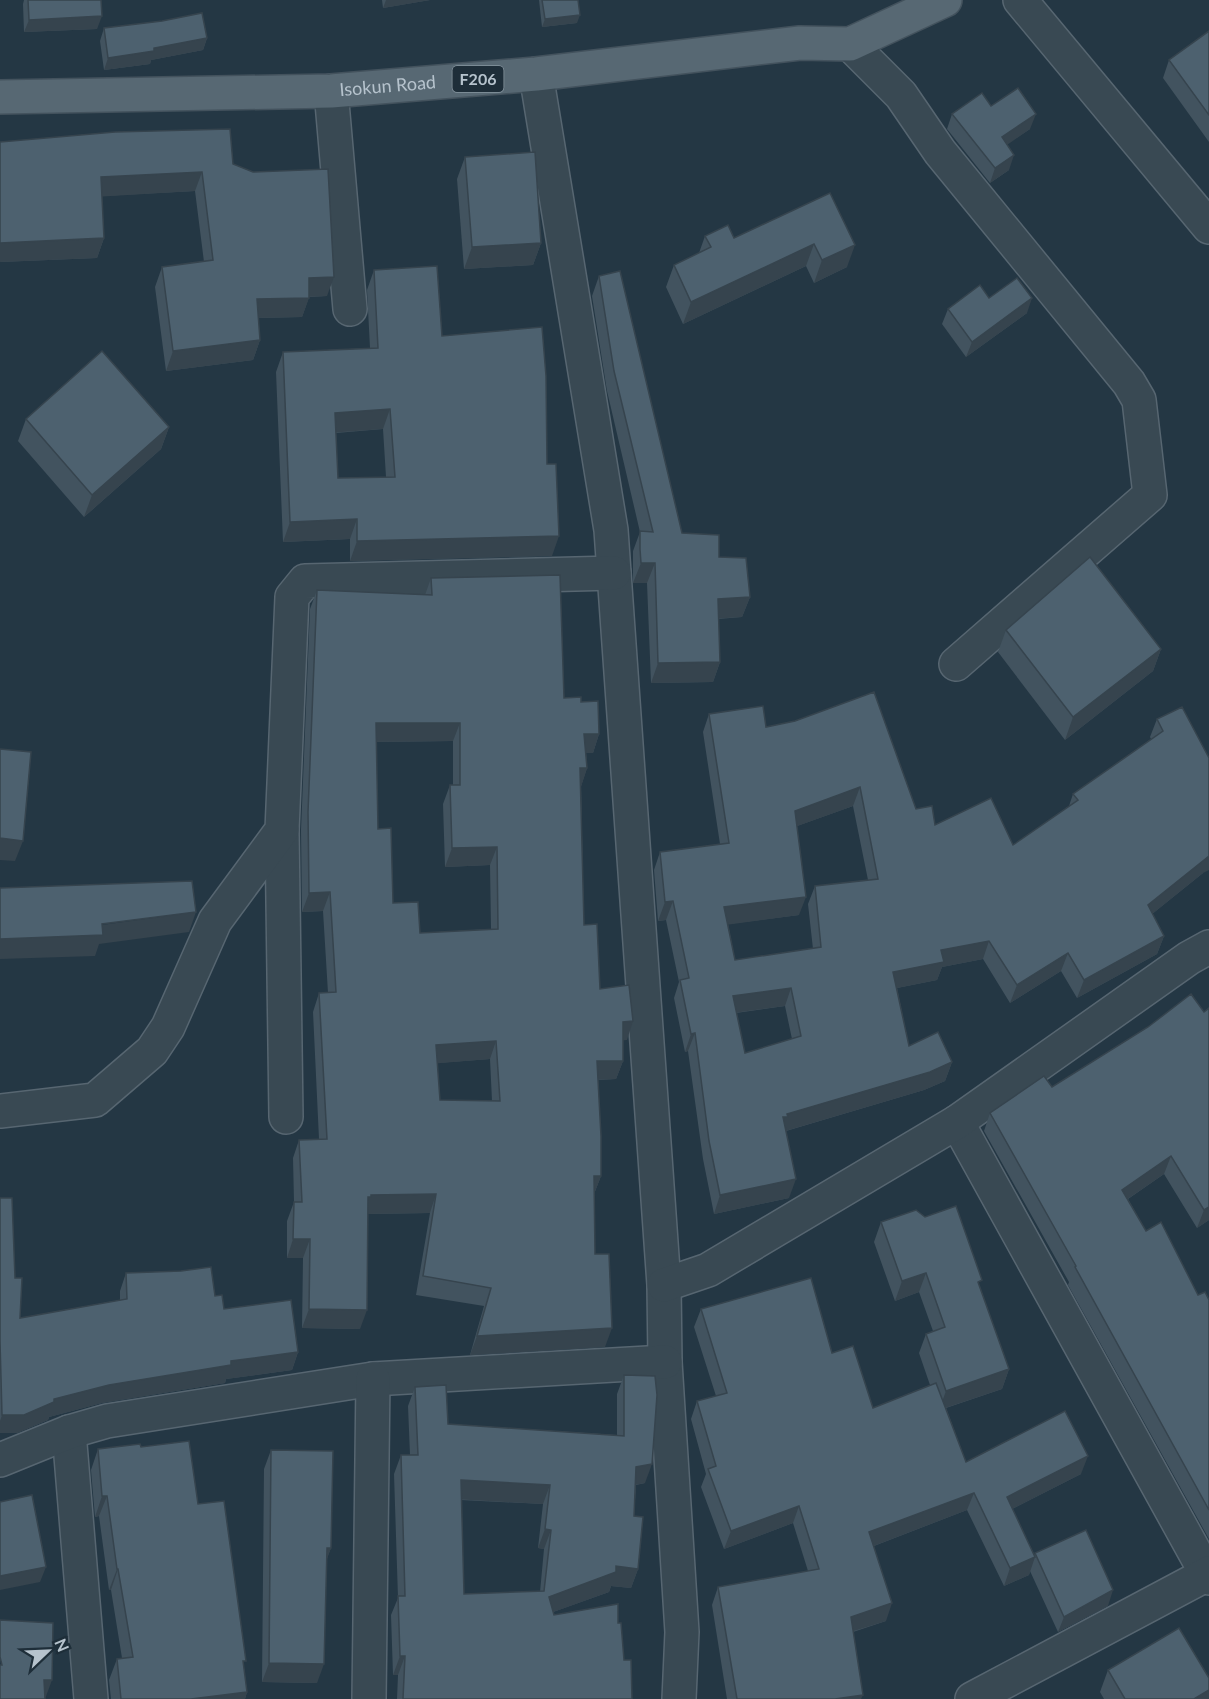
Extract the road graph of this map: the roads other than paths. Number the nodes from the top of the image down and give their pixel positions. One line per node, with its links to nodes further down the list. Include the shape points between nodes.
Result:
1 (945, 0): 3 (main road, Isokun Road / F206)
2 (1020, 0): 7 (street)
3 (850, 44): 4 (main road, Isokun Road / F206, via 800,43); 10 (street, via 901,95 940,152 1130,383 1139,400 1150,495)
4 (536, 74): 5 (main road, Isokun Road / F206); 9 (street, via 611,530)
5 (331, 91): 6 (main road, Isokun Road / F206); 8 (street)
6 (0, 97)
7 (1209, 227)
8 (350, 309)
9 (614, 573): 11 (street, via 304,581 292,597); 16 (street)
10 (956, 664)
11 (282, 830): 13 (street, via 215,921 168,1027 152,1051 95,1100); 14 (street)
12 (1209, 947): 15 (street)
13 (0, 1112)
14 (286, 1117)
15 (957, 1122): 16 (street, via 708,1270); 21 (street)
16 (664, 1285): 17 (street)
17 (665, 1362): 18 (street); 24 (street, via 682,1632)
18 (374, 1379): 19 (street, via 107,1421); 23 (street)
19 (69, 1432): 20 (street); 22 (street)
20 (0, 1460)
21 (1208, 1575): 25 (street)
22 (91, 1699)
23 (369, 1699)
24 (679, 1699)
25 (972, 1699)

